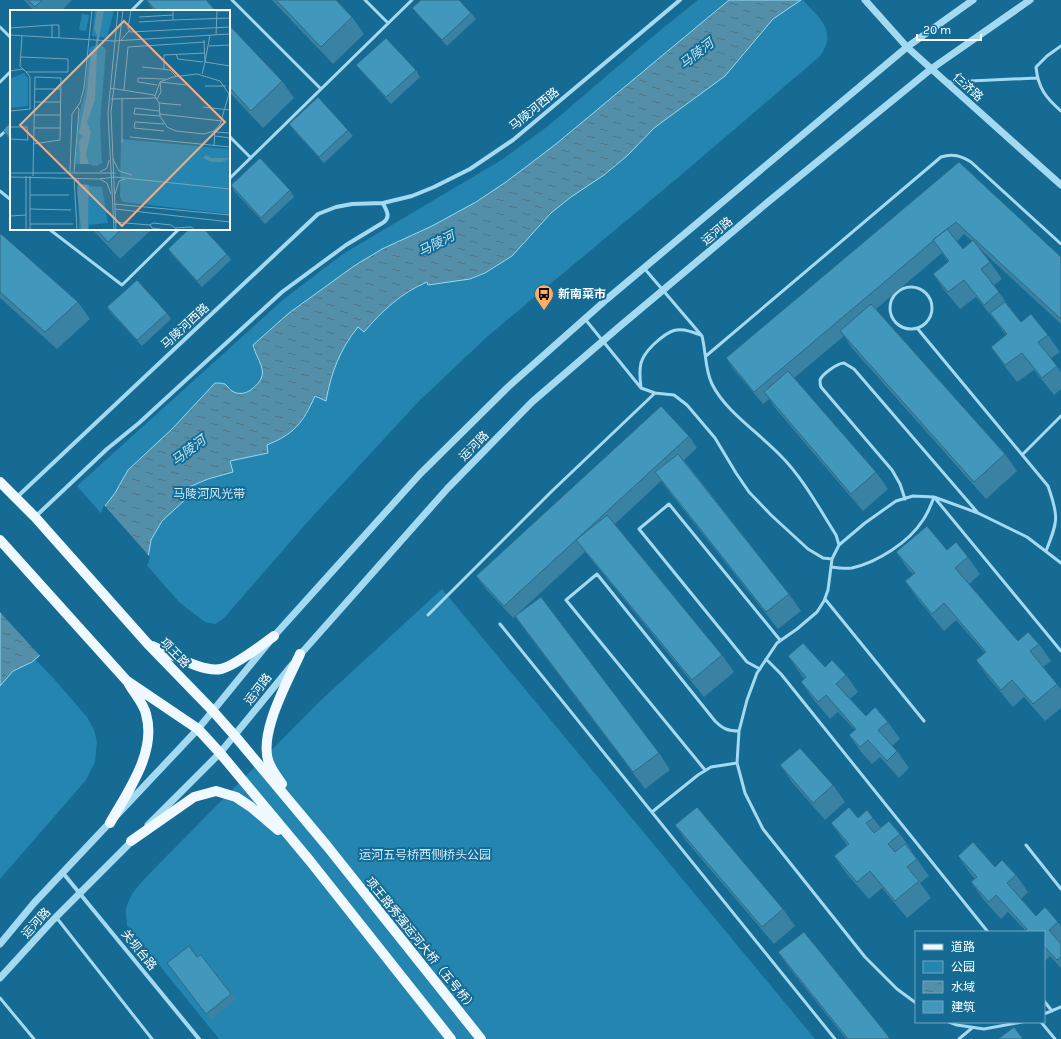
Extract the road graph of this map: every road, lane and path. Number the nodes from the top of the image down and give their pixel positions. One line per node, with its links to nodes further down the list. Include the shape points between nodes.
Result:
1 (142, 0): 9 (lane)
2 (232, 0): 20 (lane)
3 (365, 0): 10 (lane)
4 (412, 0): 10 (lane)
5 (680, 0): 30 (street, 马陵河西路, via 513,140 470,169 434,187 412,196)
6 (865, 0): 14 (street, 仁济路)
7 (973, 0): 14 (street, 运河路)
8 (1030, 0): 15 (street, 运河路)
9 (132, 10)
10 (388, 24): 20 (lane)
11 (0, 27): 12 (lane)
12 (10, 37)
13 (1061, 46): 17 (lane, via 1036,67)
14 (907, 47): 15 (street, 仁济路); 34 (street, 运河路)
15 (931, 69): 19 (street, 仁济路); 35 (street, 运河路)
16 (10, 72): 18 (lane)
17 (1037, 78): 19 (lane); 21 (lane, via 1041,89)
18 (0, 82)
19 (946, 83): 27 (street, 仁济路)
20 (321, 89): 25 (lane)
21 (1061, 111)
22 (10, 127): 23 (lane)
23 (0, 136)
24 (230, 137): 25 (lane)
25 (251, 158): 26 (lane)
26 (230, 179)
27 (1061, 185)
28 (0, 192): 29 (lane)
29 (10, 199)
30 (383, 203): 47 (street, 马陵河西路, via 352,204 318,214); 50 (street, via 388,215 384,222 346,245 282,292)
31 (50, 230): 32 (lane, via 122,285)
32 (177, 230)
33 (1061, 244): 40 (lane, via 971,162 954,155 946,155)
34 (644, 268): 35 (lane); 36 (street, 运河路)
35 (663, 290): 38 (lane); 39 (street, 运河路)
36 (585, 319): 39 (lane); 60 (street, 运河路, via 508,387 420,474)
37 (918, 328): 37 (lane, via 928,320 932,306 930,299 920,288 906,286 894,293 889,306 890,313 903,328); 44 (lane)
38 (702, 336): 40 (lane); 41 (lane, via 678,330 670,331 662,337 648,350 641,362)
39 (602, 341): 41 (lane); 64 (street, 运河路, via 532,402 446,489)
40 (706, 356): 52 (lane, via 708,373 720,397 795,472 836,535)
41 (641, 388): 42 (lane)
42 (655, 393): 54 (lane, via 674,395 687,405 715,438 749,492 808,548 823,558); 58 (lane)
43 (1061, 416): 44 (lane)
44 (1022, 455): 53 (lane, via 1048,486 1057,515 1056,528)
45 (0, 482): 47 (main road, 项王路)
46 (934, 497): 48 (lane); 49 (lane); 56 (lane, via 923,521 887,554 851,568); 63 (lane)
47 (16, 498): 50 (main road, 项王路)
48 (905, 498): 49 (lane, via 892,470 820,387 822,377 839,363 854,369); 52 (lane, via 871,518)
49 (978, 513): 53 (lane, via 1027,537)
50 (34, 517): 62 (main road, 项王路)
51 (2, 545): 67 (main road)
52 (839, 545): 54 (lane)
53 (1046, 551): 55 (lane)
54 (832, 559): 56 (lane)
55 (1061, 563)
56 (831, 567): 57 (lane)
57 (825, 599): 61 (lane, via 817,612); 69 (lane)
58 (428, 615)
59 (500, 624): 76 (lane)
60 (274, 636): 62 (main road, via 222,669 203,668); 68 (street, 运河路)
61 (780, 640): 65 (lane); 66 (lane, via 669,504 639,529 747,662)
62 (147, 643): 68 (main road, 项王路)
63 (1061, 651)
64 (300, 654): 72 (street, 运河路); 78 (main road, via 269,728 266,747 269,765)
65 (766, 659): 66 (lane); 87 (lane, via 782,674)
66 (760, 669): 71 (lane, via 747,700)
67 (127, 681): 70 (main road); 77 (main road, via 146,712 149,727 142,763)
68 (212, 710): 70 (street, 运河路); 72 (main road, 项王路)
69 (924, 721)
70 (198, 729): 73 (main road); 77 (street, 运河路)
71 (740, 731): 74 (lane); 75 (lane, via 727,731 720,727 597,574 566,600)
72 (235, 736): 73 (street, 运河路); 78 (main road, 项王路)
73 (220, 753): 79 (street, 运河路); 82 (main road)
74 (737, 763): 75 (lane); 91 (lane, via 745,792 763,829 865,957 896,989)
75 (705, 770): 76 (lane)
76 (652, 812): 106 (lane)
77 (110, 823): 83 (street, 运河路)
78 (316, 833): 81 (main road, 项王路)
79 (131, 841): 82 (main road, via 194,797 216,791 236,797); 85 (street, 运河路)
80 (1026, 844): 84 (lane)
81 (327, 846): 105 (main road, 项王路秀强运河大桥（五号桥）)
82 (300, 849): 104 (main road)
83 (63, 873): 85 (street, 关坝台路); 88 (street, 运河路)
84 (1061, 889)
85 (80, 894): 86 (street, 运河路); 103 (street, 关坝台路)
86 (56, 917): 89 (street, 运河路); 102 (lane)
87 (987, 931)
88 (0, 944)
89 (0, 978)
90 (0, 998): 101 (lane)
91 (915, 1002)
92 (1045, 1002): 94 (lane)
93 (1061, 1007): 94 (lane)
94 (1052, 1011): 95 (lane)
95 (1045, 1014)
96 (952, 1023): 99 (lane)
97 (1017, 1023): 99 (lane, via 984,1029)
98 (1042, 1023): 107 (lane)
99 (972, 1028): 100 (lane)
100 (961, 1038)
101 (34, 1039)
102 (152, 1039)
103 (199, 1039)
104 (451, 1039)
105 (480, 1039)
106 (835, 1039)
107 (1055, 1039)

